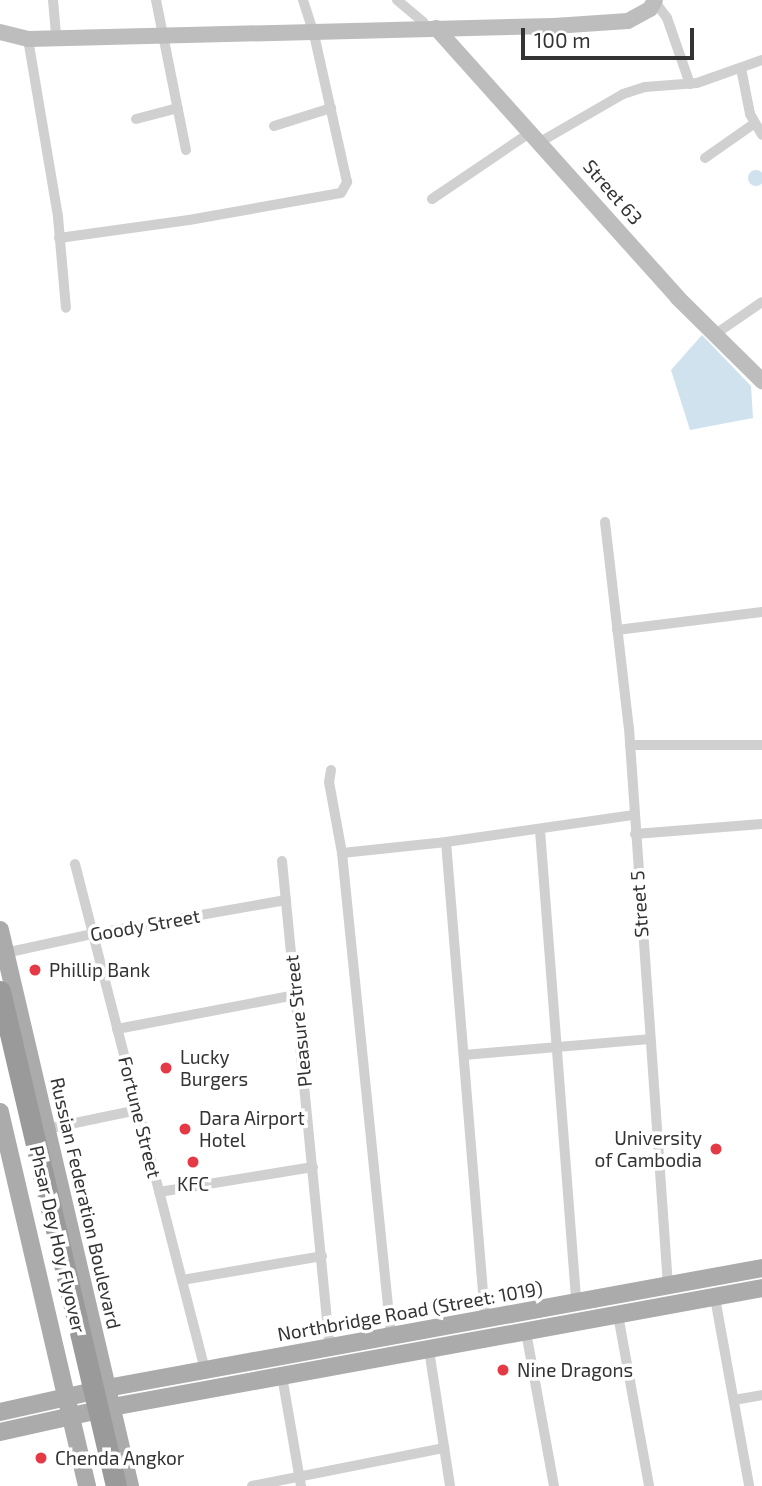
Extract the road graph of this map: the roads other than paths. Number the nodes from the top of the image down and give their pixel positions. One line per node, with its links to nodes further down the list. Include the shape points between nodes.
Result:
1 (53, 0): 10 (street)
2 (303, 0): 8 (street)
3 (397, 0): 6 (street)
4 (158, 1): 9 (street)
5 (655, 1): 6 (street, via 639,17 616,23); 14 (street, via 667,18)
6 (430, 28): 8 (street); 21 (street, Street 63)
7 (0, 32): 11 (street)
8 (314, 34): 9 (street); 16 (street)
9 (162, 36): 10 (street); 15 (street)
10 (56, 37): 11 (street)
11 (28, 39): 25 (street)
12 (762, 60): 13 (street)
13 (741, 68): 14 (street); 18 (street)
14 (690, 84): 21 (street, via 645,87 623,94)
15 (178, 108): 17 (street); 22 (street)
16 (331, 108): 19 (street); 25 (street, via 347,182 341,193)
17 (136, 119)
18 (755, 123): 20 (street); 23 (street)
19 (274, 126)
20 (762, 135)
21 (536, 137): 24 (street); 28 (street, Street 63)
22 (186, 150)
23 (705, 158)
24 (432, 199)
25 (59, 238): 27 (street)
26 (762, 302): 28 (street)
27 (66, 307)
28 (715, 335): 29 (street, Street 63)
29 (762, 381)
30 (605, 522): 32 (street, Street 5)
31 (762, 612): 32 (street)
32 (617, 630): 33 (street, Street 5)
33 (630, 745): 34 (street); 36 (street, Street 5)
34 (762, 745)
35 (331, 770): 41 (street, via 329,782)
36 (634, 816): 38 (street); 39 (street, Street 5)
37 (762, 824): 39 (street)
38 (540, 830): 40 (street); 52 (street)
39 (635, 834): 51 (street, Street 5)
40 (446, 842): 41 (street); 54 (street)
41 (342, 853): 71 (street)
42 (282, 861): 44 (street, Pleasure Street)
43 (75, 864): 46 (street, Fortune Street)
44 (286, 900): 46 (street, Goody Street); 49 (street, Pleasure Street)
45 (0, 930): 47 (main road, Russian Federation Boulevard)
46 (93, 934): 47 (street, Goody Street); 50 (street, Fortune Street)
47 (5, 953): 57 (main road, Russian Federation Boulevard)
48 (0, 991): 88 (highway, Phsar Dey Hoy Flyover, bridge)
49 (296, 995): 50 (street); 59 (street, Pleasure Street)
50 (117, 1029): 55 (street, Fortune Street)
51 (649, 1039): 52 (street); 64 (street, Street 5)
52 (556, 1047): 54 (street); 67 (street)
53 (0, 1048): 87 (highway, Phsar Dey Hoy Flyover)
54 (464, 1055): 69 (street)
55 (138, 1110): 57 (street); 60 (street, Fortune Street)
56 (0, 1112): 58 (main road)
57 (49, 1137): 58 (main road, via 45,1158 32,1165 19,1163); 76 (main road, Russian Federation Boulevard)
58 (10, 1155): 78 (main road)
59 (313, 1167): 60 (street); 61 (street, Pleasure Street)
60 (159, 1192): 63 (street, Fortune Street)
61 (322, 1256): 63 (street); 72 (street, Pleasure Street)
62 (762, 1268): 64 (main road, Northbridge Road (Street: 1019))
63 (182, 1280): 74 (street, Fortune Street)
64 (668, 1286): 67 (main road, Northbridge Road (Street: 1019))
65 (762, 1288): 66 (main road)
66 (715, 1298): 68 (main road); 79 (street)
67 (576, 1303): 69 (main road, Northbridge Road (Street: 1019))
68 (618, 1315): 70 (main road); 93 (street)
69 (485, 1319): 71 (main road, Northbridge Road (Street: 1019))
70 (526, 1332): 73 (main road); 92 (street)
71 (391, 1337): 72 (main road, Northbridge Road (Street: 1019))
72 (330, 1348): 74 (main road, Northbridge Road (Street: 1019))
73 (429, 1350): 75 (main road); 84 (street)
74 (205, 1370): 76 (main road, Northbridge Road (Street: 1019))
75 (282, 1376): 80 (main road); 85 (street)
76 (107, 1388): 78 (main road, Northbridge Road (Street: 1019)); 80 (main road, Russian Federation Boulevard)
77 (762, 1395): 79 (street)
78 (66, 1397): 81 (main road, Northbridge Road (Street: 1019)); 82 (main road)
79 (734, 1400): 94 (street)
80 (112, 1407): 82 (main road); 89 (main road, Russian Federation Boulevard)
81 (0, 1412)
82 (71, 1416): 83 (main road); 86 (main road)
83 (0, 1432)
84 (443, 1448): 85 (street); 91 (street)
85 (300, 1482): 90 (street)
86 (87, 1486)
87 (102, 1486)
88 (116, 1486)
89 (130, 1486)
90 (252, 1486)
91 (450, 1486)
92 (554, 1486)
93 (649, 1486)
94 (749, 1486)

